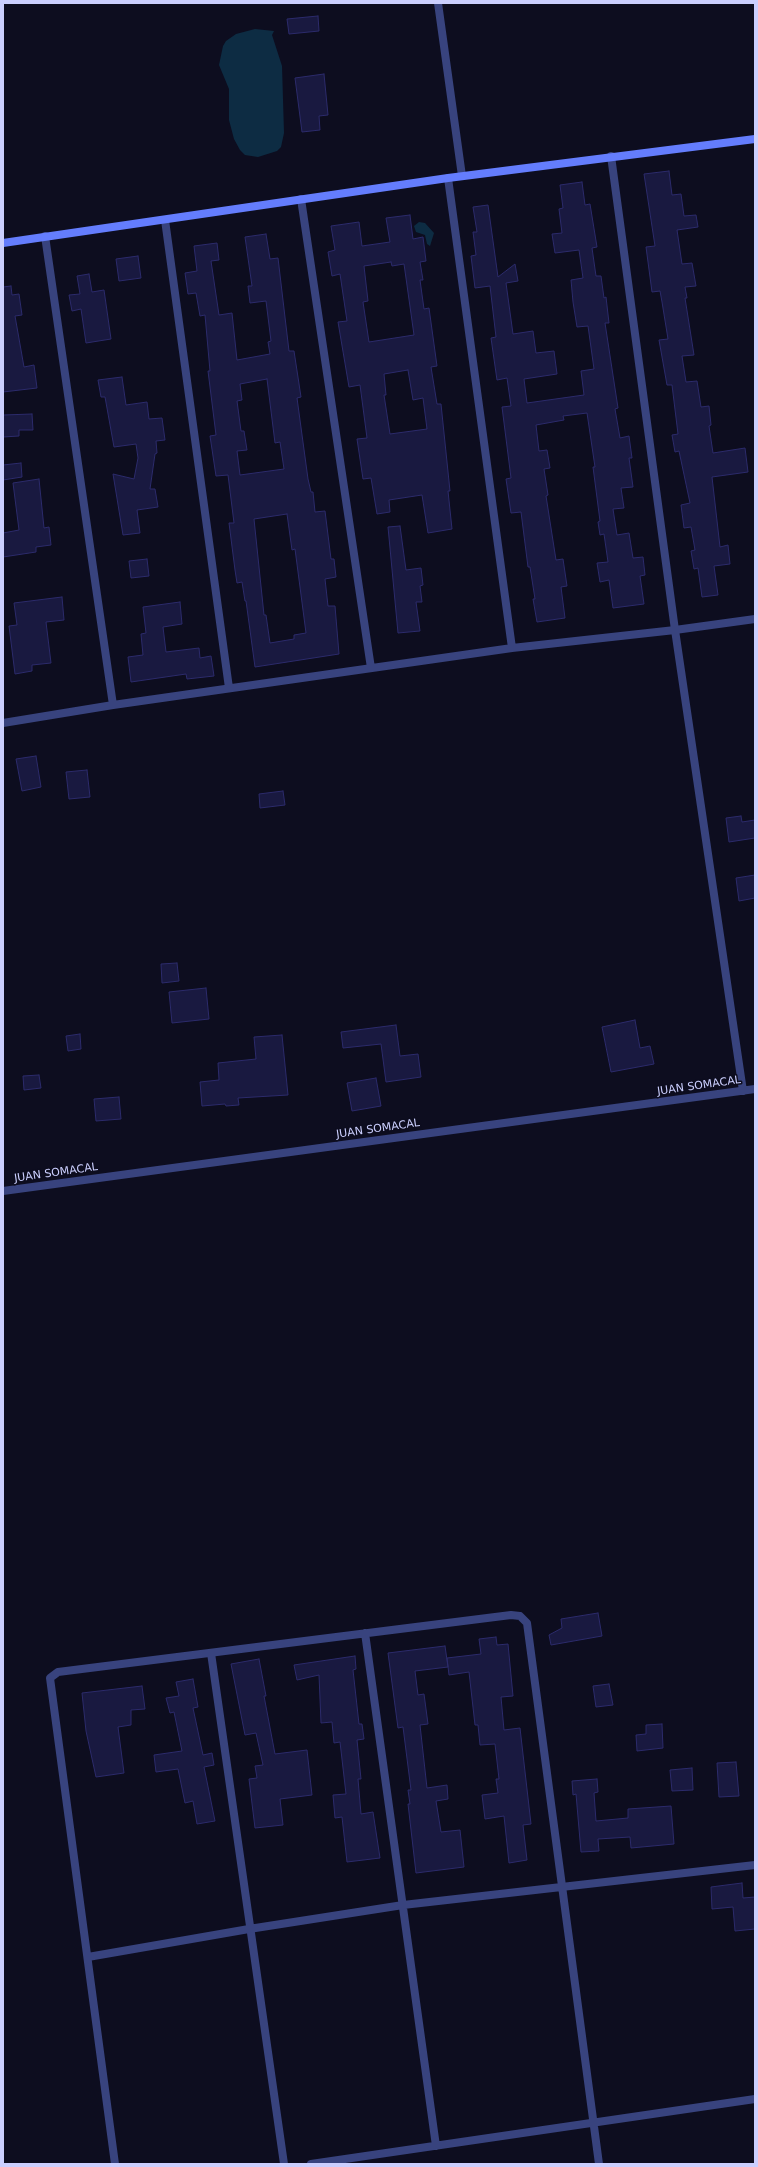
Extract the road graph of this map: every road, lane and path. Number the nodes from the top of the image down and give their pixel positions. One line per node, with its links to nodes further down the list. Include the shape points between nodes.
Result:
1 (438, 3): 4 (street)
2 (755, 139): 3 (main road)
3 (611, 156): 4 (main road); 11 (street)
4 (462, 176): 5 (main road)
5 (448, 178): 6 (main road); 12 (street)
6 (302, 199): 7 (main road); 13 (street)
7 (165, 220): 8 (main road); 14 (street)
8 (45, 236): 9 (main road); 15 (street)
9 (3, 243)
10 (755, 619): 11 (street)
11 (675, 630): 12 (street); 18 (street)
12 (512, 648): 13 (street)
13 (371, 668): 14 (street)
14 (229, 688): 15 (street)
15 (113, 705): 16 (street)
16 (3, 723)
17 (755, 1089): 18 (street, JUAN SOMACAL)
18 (744, 1091): 19 (street, JUAN SOMACAL)
19 (3, 1191)
20 (365, 1633): 21 (street); 23 (street, via 511,1615 520,1616 527,1623); 24 (street)
21 (211, 1654): 25 (street); 26 (street, via 58,1672 50,1678)
22 (755, 1865): 23 (street)
23 (562, 1888): 24 (street); 28 (street)
24 (403, 1905): 25 (street); 29 (street)
25 (249, 1929): 26 (street); 32 (street)
26 (88, 1957): 31 (street)
27 (755, 2099): 28 (street)
28 (594, 2121): 29 (street); 34 (street)
29 (436, 2146): 30 (street)
30 (358, 2161): 33 (street)
31 (115, 2164)
32 (284, 2164)
33 (311, 2164)
34 (599, 2164)

